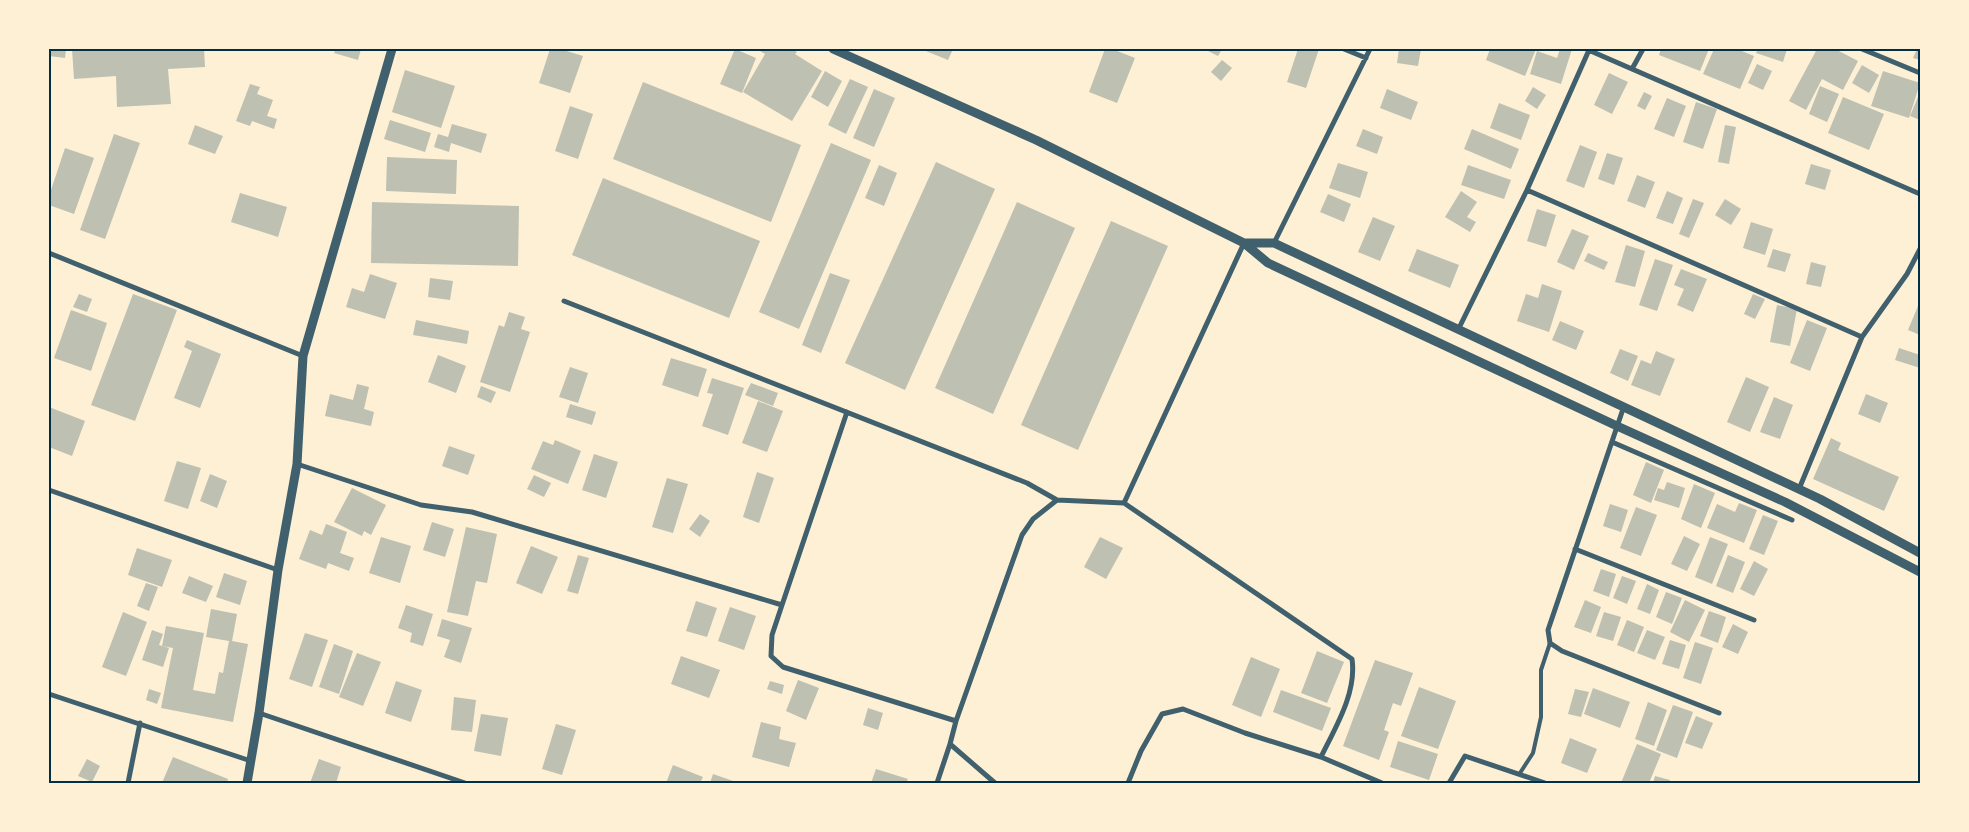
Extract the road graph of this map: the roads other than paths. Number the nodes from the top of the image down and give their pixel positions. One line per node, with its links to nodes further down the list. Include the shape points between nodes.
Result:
1 (392, 49): 20 (street)
2 (832, 49): 13 (street, via 1036,140)
3 (1344, 49): 8 (street)
4 (1370, 49): 8 (street)
5 (1588, 49): 9 (street); 11 (street)
6 (1643, 49): 9 (street)
7 (1862, 49): 10 (street)
8 (1366, 58): 14 (street)
9 (1632, 69): 12 (street)
10 (1920, 73)
11 (1527, 190): 18 (street); 19 (street)
12 (1920, 194)
13 (1244, 243): 14 (street); 23 (street, via 1268,263); 29 (street)
14 (1274, 243): 18 (street)
15 (1920, 249): 19 (street)
16 (49, 253): 20 (street)
17 (564, 301): 22 (street)
18 (1458, 330): 21 (street)
19 (1862, 337): 26 (street)
20 (303, 356): 25 (street)
21 (1623, 409): 23 (street); 26 (street)
22 (847, 412): 28 (street, via 1027,483); 35 (street)
23 (1617, 426): 24 (street); 34 (street, via 1784,502)
24 (1612, 442): 30 (street); 31 (street)
25 (297, 464): 33 (street); 35 (street, via 421,506 472,512)
26 (1799, 489): 32 (street)
27 (49, 490): 33 (street)
28 (1057, 500): 29 (street); 41 (street, via 1033,519 1022,535)
29 (1124, 502): 44 (street, via 1352,658 1354,669 1345,706)
30 (1792, 520)
31 (1575, 550): 36 (street); 37 (street, via 1548,630)
32 (1920, 553)
33 (278, 570): 39 (street)
34 (1920, 572)
35 (782, 605): 41 (street, via 772,635 770,656 783,666)
36 (1754, 620)
37 (1550, 643): 40 (street, via 1562,651); 46 (lane, via 1541,670 1541,717 1533,753)
38 (49, 694): 42 (street)
39 (259, 713): 45 (street); 49 (street)
40 (1719, 713)
41 (956, 721): 43 (street)
42 (140, 723): 45 (street); 47 (street)
43 (950, 744): 50 (street); 51 (street)
44 (1321, 757): 52 (street, via 1183,709 1162,714); 53 (street)
45 (250, 762): 48 (street)
46 (1520, 773): 54 (street, via 1465,756); 55 (street)
47 (128, 783)
48 (247, 783)
49 (464, 783)
50 (937, 783)
51 (995, 783)
52 (1128, 783)
53 (1382, 783)
54 (1448, 783)
55 (1545, 783)

